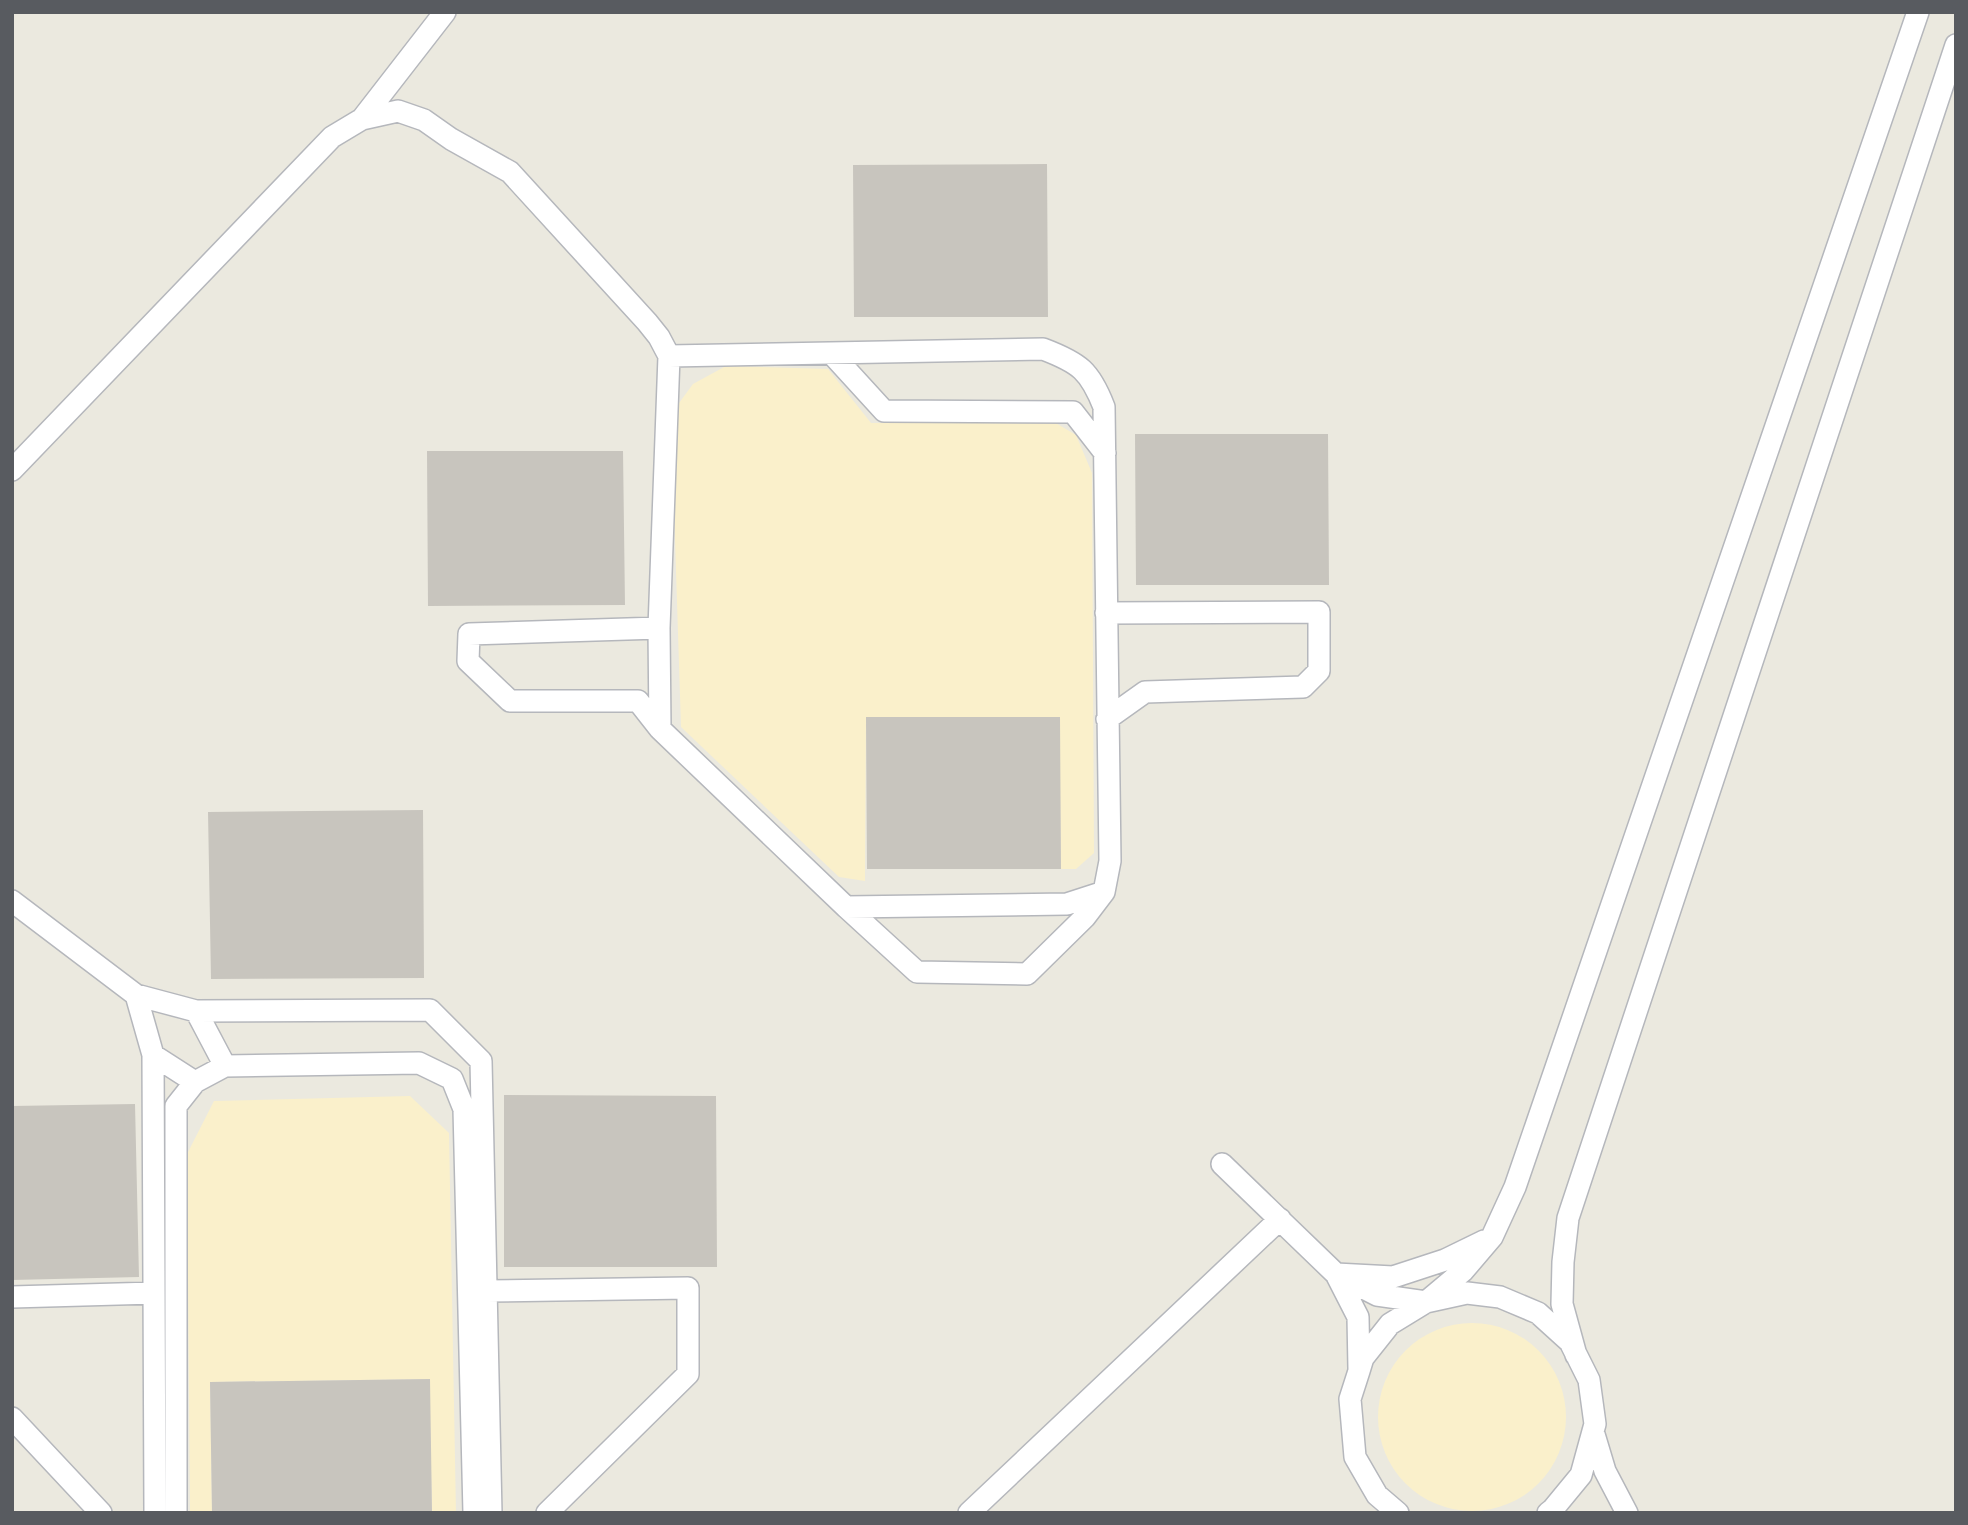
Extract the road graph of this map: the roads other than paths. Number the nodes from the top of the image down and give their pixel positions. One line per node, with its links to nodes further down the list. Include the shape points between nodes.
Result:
1 (445, 12): 4 (lane)
2 (1918, 12): 23 (lane, via 1514,1187)
3 (1956, 45): 29 (lane, via 1568,1218 1562,1304)
4 (362, 119): 6 (lane, via 398,111 424,120 510,172 647,322); 8 (lane, via 332,137)
5 (831, 354): 6 (lane); 7 (lane, via 884,411 1073,412); 7 (lane, via 1043,349 1069,359 1094,381 1104,407)
6 (669, 356): 10 (lane)
7 (1105, 453): 9 (lane)
8 (12, 470)
9 (1106, 613): 11 (lane); 11 (lane, via 1319,612 1319,671 1303,687 1145,692)
10 (659, 628): 12 (lane); 12 (lane, via 468,634 468,661 510,701 638,701)
11 (1107, 719): 13 (lane, via 1110,861)
12 (660, 729): 15 (lane)
13 (1104, 892): 15 (lane, via 1067,904); 15 (lane, via 1027,974 917,972)
14 (12, 901): 16 (lane)
15 (846, 907)
16 (136, 995): 17 (lane); 18 (lane)
17 (195, 1011): 19 (lane); 25 (lane, via 430,1010 481,1061)
18 (153, 1055): 20 (lane); 26 (lane)
19 (225, 1066): 20 (lane); 36 (lane, via 419,1063 452,1079 464,1109)
20 (195, 1083): 35 (lane, via 176,1106)
21 (1222, 1164): 22 (lane)
22 (1280, 1219): 24 (lane); 39 (lane)
23 (1492, 1237): 24 (lane, via 1445,1260 1392,1277); 28 (lane, via 1463,1271)
24 (1336, 1274): 28 (lane, via 1377,1295); 30 (lane, via 1358,1317)
25 (487, 1291): 37 (lane); 38 (lane, via 688,1288 688,1374)
26 (155, 1293): 27 (lane); 34 (lane)
27 (12, 1297)
28 (1426, 1302): 29 (lane, via 1467,1293 1500,1297 1538,1313 1570,1342); 30 (lane, via 1390,1324 1363,1358)
29 (1576, 1355): 32 (lane, via 1589,1380)
30 (1359, 1371): 40 (lane, via 1350,1399 1355,1457 1377,1495)
31 (12, 1418): 33 (lane)
32 (1593, 1431): 41 (lane, via 1581,1475); 42 (lane, via 1605,1471)
33 (101, 1513)
34 (155, 1513)
35 (176, 1513)
36 (474, 1513)
37 (491, 1513)
38 (547, 1513)
39 (969, 1513)
40 (1398, 1513)
41 (1548, 1513)
42 (1626, 1513)

